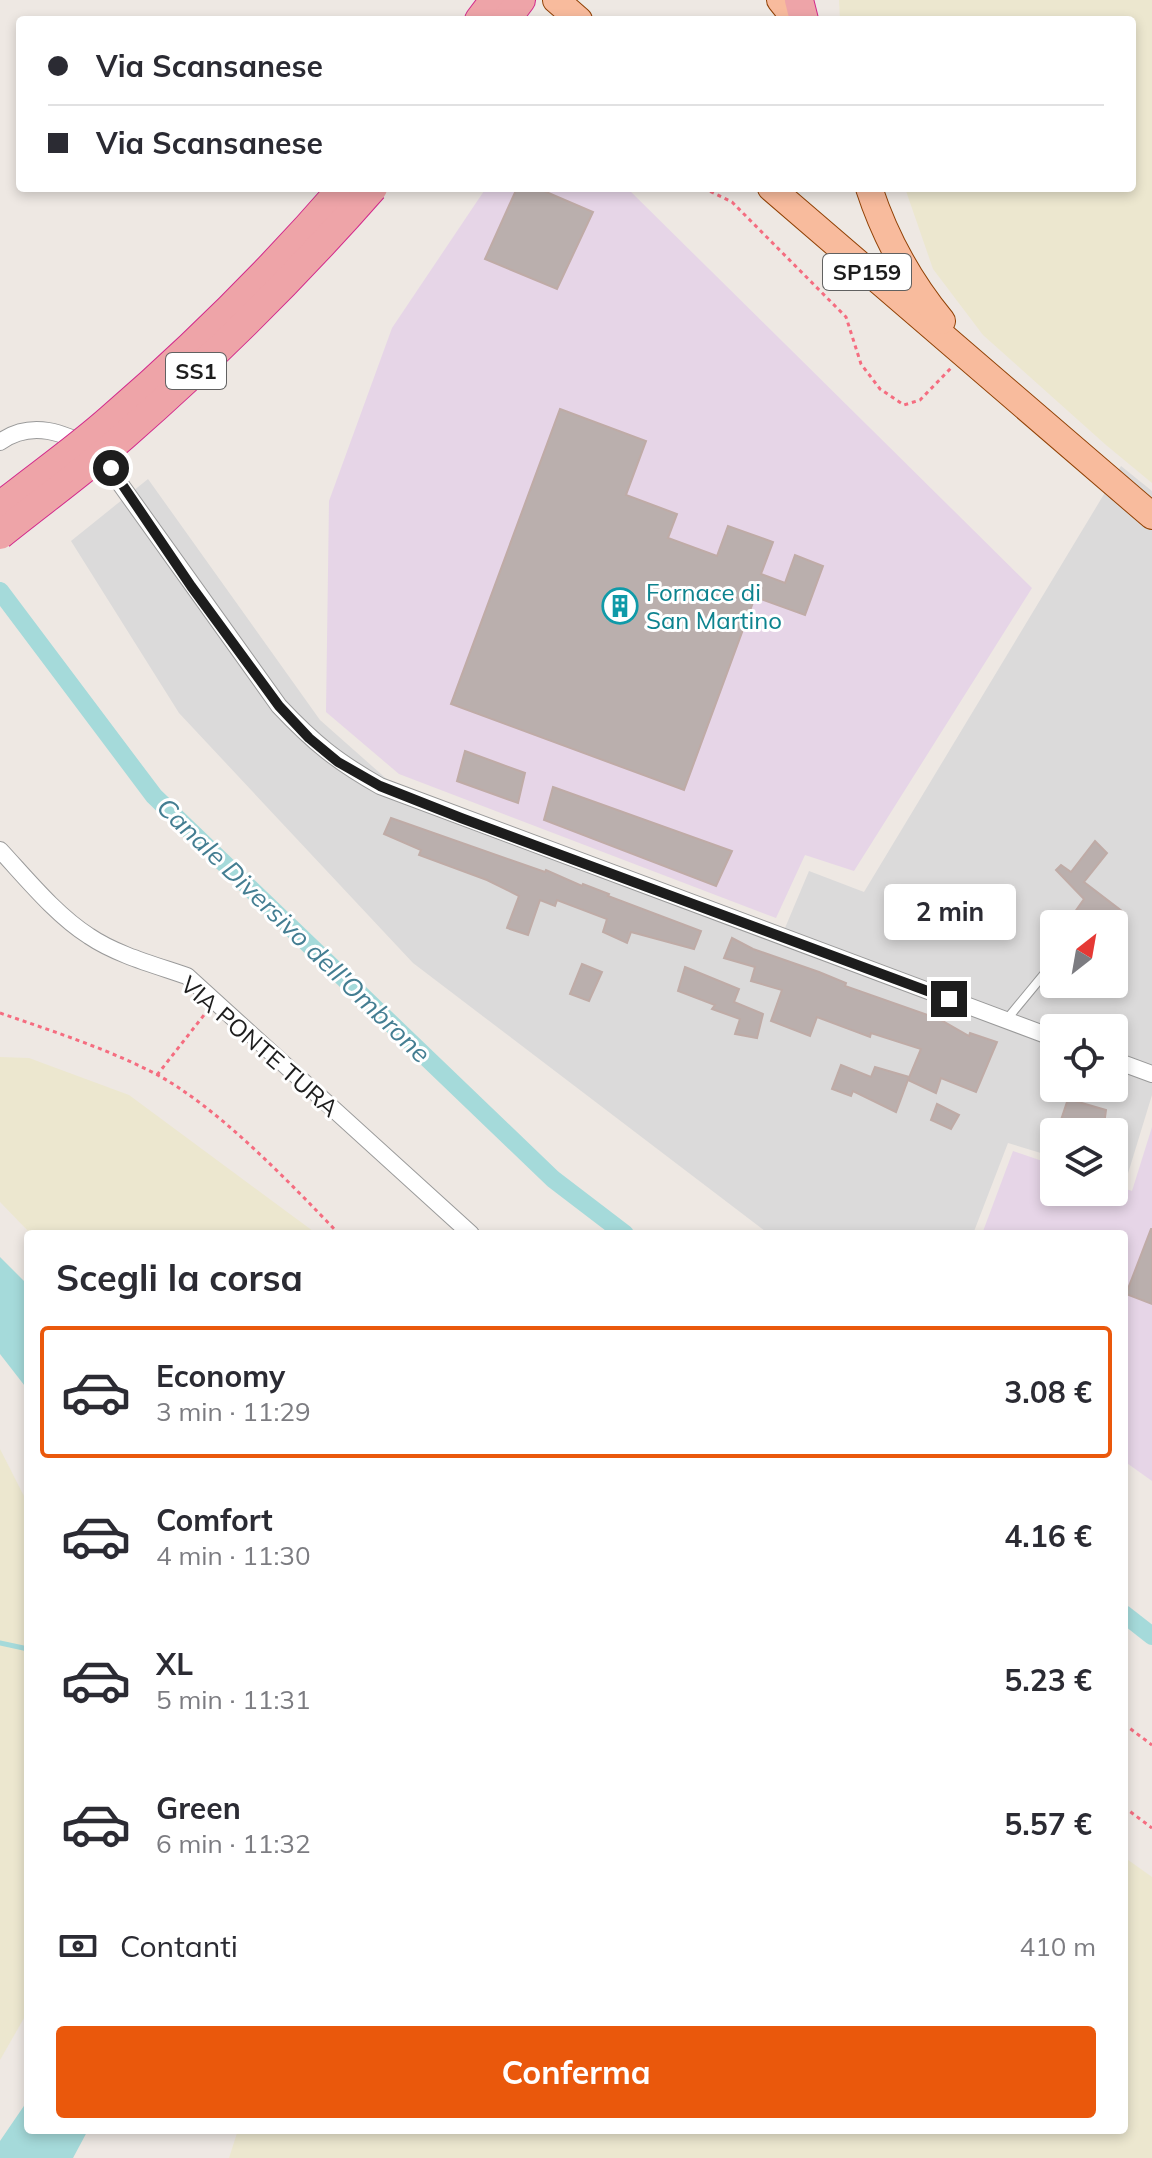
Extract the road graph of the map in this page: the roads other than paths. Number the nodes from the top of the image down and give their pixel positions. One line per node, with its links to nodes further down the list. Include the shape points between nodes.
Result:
1 (556, 0): 3 (main road)
2 (780, 0): 4 (main road)
3 (574, 16)
4 (793, 16)
5 (338, 192): 11 (highway, SS1, bridge, via 207,330 108,421)
6 (369, 192): 13 (highway, SS1, bridge, via 222,347 121,439)
7 (776, 192): 9 (main road, SP159)
8 (871, 192): 9 (main road, SP159, via 910,277)
9 (986, 372): 12 (main road, SP159)
10 (0, 442): 16 (street, via 28,429 51,430 96,450 279,706 338,762 380,786 461,818)
11 (0, 506)
12 (1152, 516)
13 (0, 535)
14 (0, 850): 20 (street, VIA PONTE TURA, via 89,937 187,976)
15 (1040, 979): 16 (lane)
16 (1006, 1020): 17 (street)
17 (1040, 1033)
18 (1128, 1065): 19 (street)
19 (1152, 1074)
20 (467, 1230)

